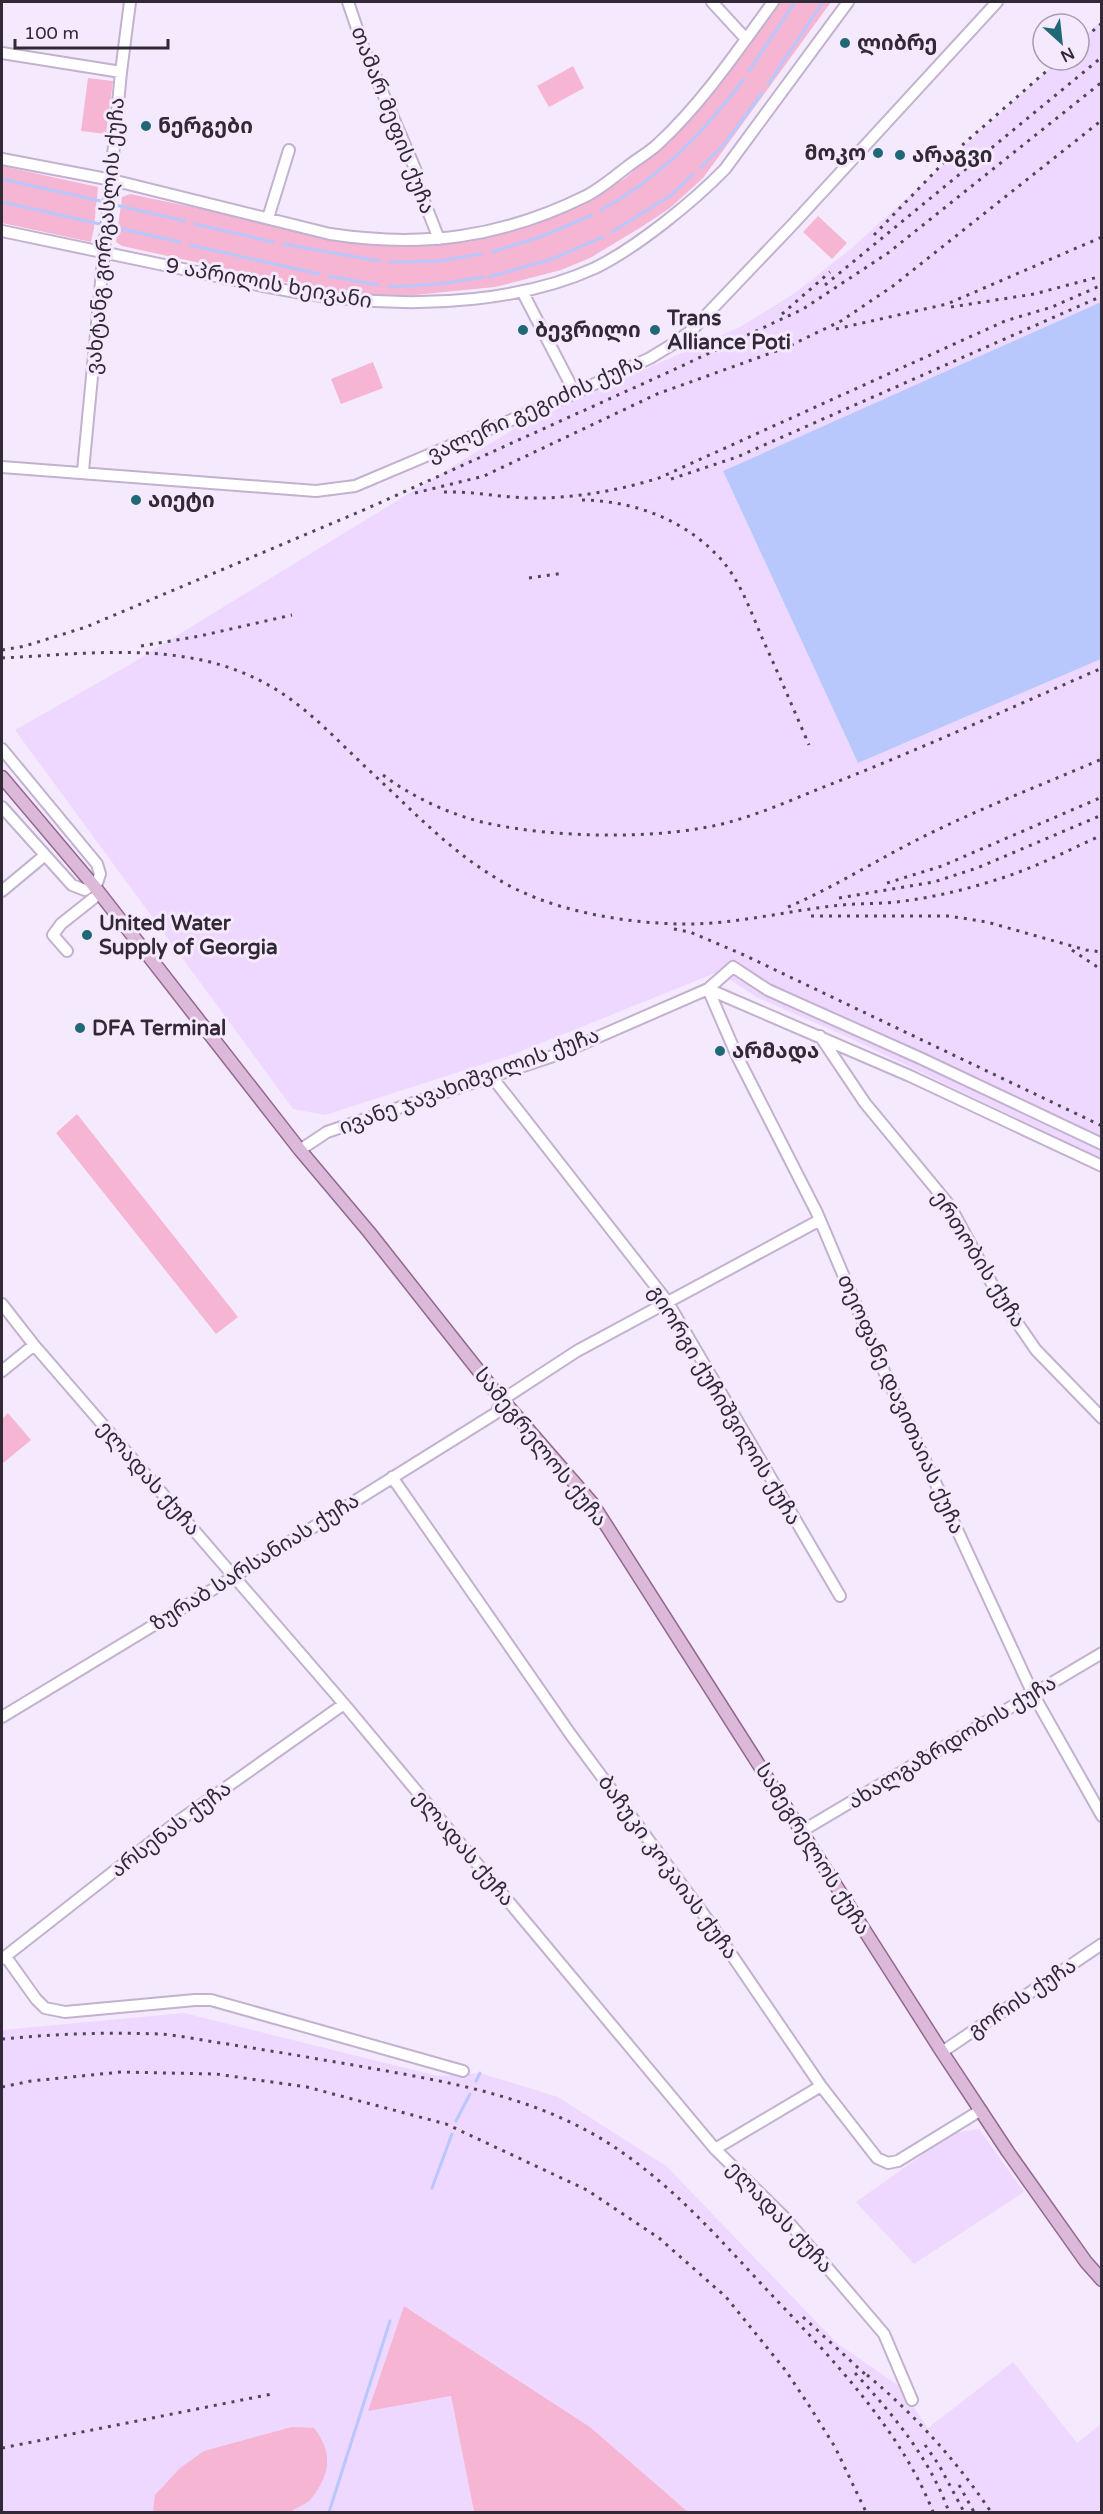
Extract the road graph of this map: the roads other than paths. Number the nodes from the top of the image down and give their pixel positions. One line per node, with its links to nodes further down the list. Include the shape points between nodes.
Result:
1 (130, 2): 9 (street, ვახტანგ გორგასლის ქუჩა)
2 (348, 2): 15 (street, თამარ მეფის ქუჩა)
3 (712, 2): 7 (street)
4 (773, 2): 7 (street)
5 (848, 2): 17 (street, 9 აპრილის ხეივანი, via 725,169 705,190 597,267)
6 (997, 2): 18 (street, ვალერი გეგიძის ქუჩა, via 692,330 650,358)
7 (746, 39): 15 (street, via 705,93 658,144 588,196 516,225)
8 (2, 53): 9 (street)
9 (121, 72): 12 (street, ვახტანგ გორგასლის ქუჩა)
10 (289, 150): 13 (street)
11 (2, 159): 12 (street)
12 (112, 180): 13 (street); 16 (street, ვახტანგ გორგასლის ქუჩა)
13 (268, 218): 15 (street, via 365,239)
14 (2, 231): 16 (street, 9 აპრილის ხეივანი)
15 (439, 239)
16 (104, 253): 17 (street, 9 აპრილის ხეივანი, via 348,299 416,302); 20 (street, ვახტანგ გორგასლის ქუჩა)
17 (522, 291): 18 (street)
18 (575, 393): 20 (street, ვალერი გეგიძის ქუჩა, via 355,486 336,490)
19 (2, 467): 20 (street, ვალერი გეგიძის ქუჩა)
20 (82, 471)
21 (2, 749): 25 (street, via 97,864)
22 (2, 777): 25 (main road, სამეგრელოს ქუჩა)
23 (2, 807): 24 (street)
24 (44, 856): 25 (street, via 76,888); 26 (street)
25 (97, 890): 27 (street, via 53,935); 32 (main road, სამეგრელოს ქუჩა)
26 (2, 891)
27 (67, 951)
28 (708, 989): 29 (street); 30 (street, ივანე ჯავახიშვილის ქუჩა, via 559,1054); 31 (street, ივანე ჯავახიშვილის ქუჩა, via 733,967 768,990); 34 (street, თეოფანე დავითაიას ქუჩა, via 737,1056)
29 (820, 1036): 33 (street); 40 (street, ერთობის ქუჩა, via 865,1103 950,1206 998,1295 1036,1350)
30 (492, 1077): 32 (street, ივანე ჯავახიშვილის ქუჩა, via 327,1132); 35 (street, გიორგი ქუჩიშვილის ქუჩა)
31 (1101, 1144)
32 (300, 1150): 39 (main road, სამეგრელოს ქუჩა)
33 (1101, 1166)
34 (820, 1220): 35 (street, ზურაბ სარსანიას ქუჩა); 45 (street, თეოფანე დავითაიას ქუჩა, via 886,1376)
35 (667, 1301): 39 (street, ზურაბ სარსანიას ქუჩა, via 577,1351); 43 (street, გიორგი ქუჩიშვილის ქუჩა)
36 (2, 1304): 37 (street, ელადას ქუჩა)
37 (34, 1345): 38 (street); 42 (street, ელადას ქუჩა)
38 (2, 1371)
39 (502, 1400): 41 (street, ზურაბ სარსანიას ქუჩა, via 496,1413); 49 (main road, სამეგრელოს ქუჩა, via 592,1503)
40 (1101, 1419)
41 (392, 1477): 42 (street, ზურაბ სარსანიას ქუჩა); 54 (street, ბაჩუკი კოკაიას ქუჩა, via 570,1734 711,1923)
42 (235, 1576): 46 (street, ელადას ქუჩა); 47 (street, ზურაბ სარსანიას ქუჩა)
43 (840, 1596)
44 (1101, 1653): 45 (street, ახალგაზრდობის ქუჩა)
45 (1033, 1694): 48 (street, თეოფანე დავითაიას ქუჩა); 49 (street, ახალგაზრდობის ქუჩა)
46 (344, 1704): 51 (street, არსენას ქუჩა, via 172,1825); 56 (street, ელადას ქუჩა)
47 (2, 1717)
48 (1101, 1816)
49 (802, 1831): 52 (main road, სამეგრელოს ქუჩა)
50 (1101, 1944): 52 (street, გორის ქუჩა)
51 (4, 1958): 53 (street, via 45,2008 65,2012 212,2000)
52 (942, 2052): 55 (main road, სამეგრელოს ქუჩა)
53 (463, 2071)
54 (821, 2086): 55 (street, ბაჩუკი კოკაიას ქუჩა, via 877,2158 888,2163 898,2161); 56 (street)
55 (981, 2110): 57 (main road, სამეგრელოს ქუჩა)
56 (715, 2149): 58 (street, ელადას ქუჩა, via 785,2218 884,2334)
57 (1101, 2280)
58 (912, 2400)

